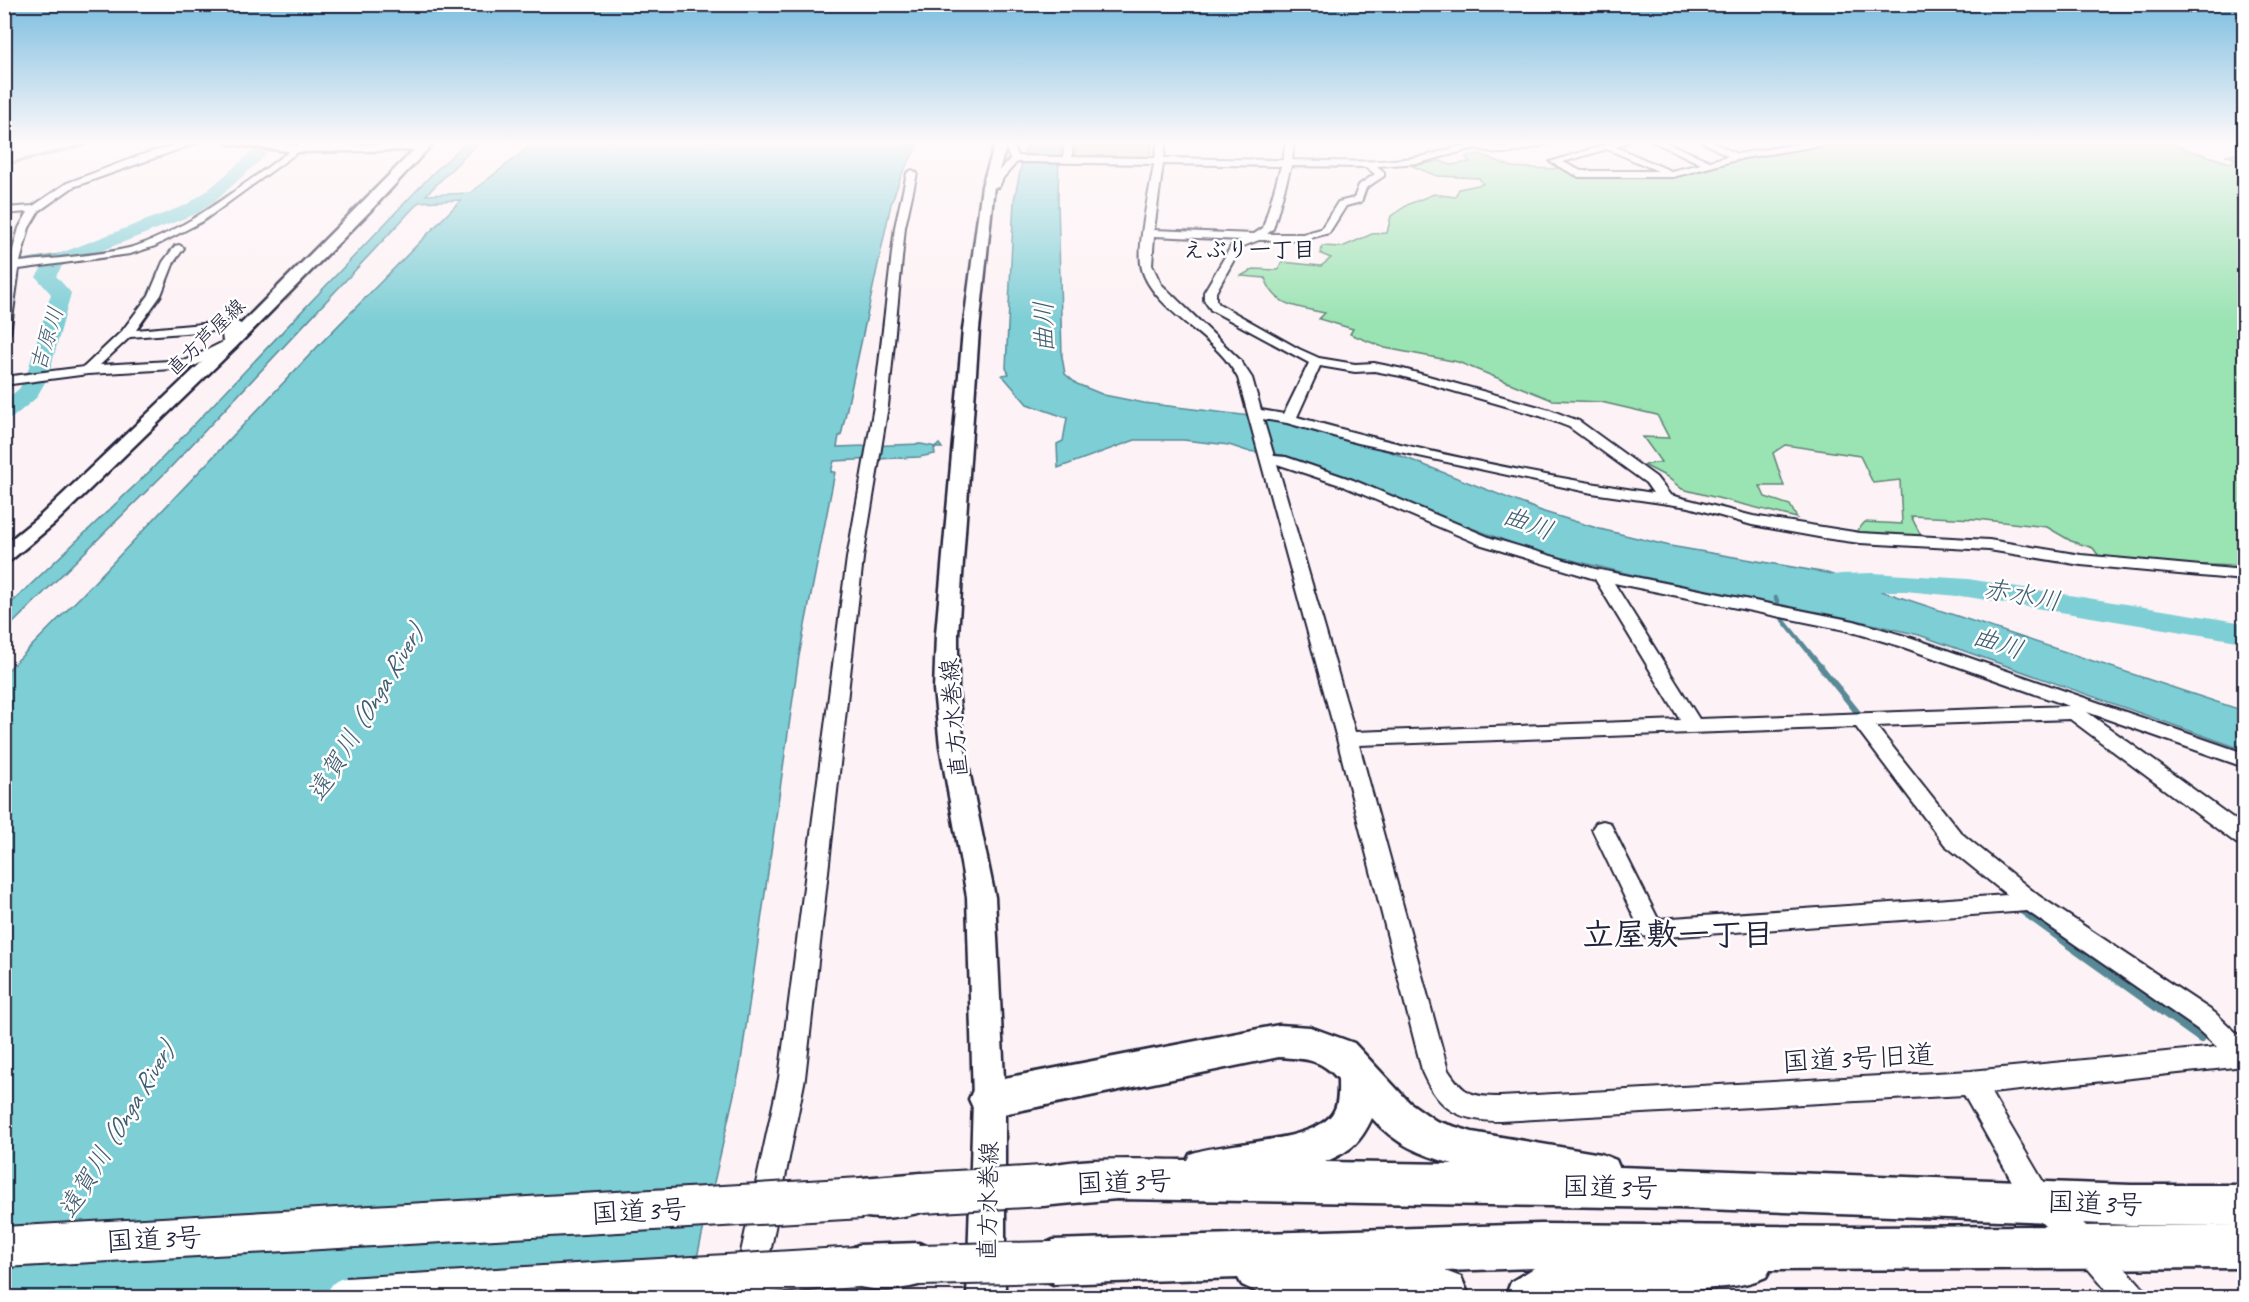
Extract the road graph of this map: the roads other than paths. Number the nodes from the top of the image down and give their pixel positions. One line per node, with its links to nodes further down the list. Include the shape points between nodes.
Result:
1 (45, 202): 9 (street)
2 (221, 202): 14 (street, via 199,219 139,249)
3 (372, 202): 17 (main road, 直方芦屋線)
4 (906, 202): 49 (street, via 881,406 855,558 792,1078)
5 (986, 202): 38 (main road, 直方水巻線, via 971,330 946,690 952,746 981,897)
6 (1153, 202): 11 (street)
7 (1276, 202): 12 (street, via 1268,229)
8 (1351, 202): 12 (street, via 1342,204 1325,231 1303,237)
9 (34, 209): 10 (street); 14 (street)
10 (4, 211)
11 (1149, 233): 12 (street); 21 (street, via 1147,269 1154,282 1240,367)
12 (1255, 238): 18 (street, via 1236,245 1215,280 1210,300 1215,308 1245,326)
13 (179, 248): 16 (street, via 155,295)
14 (12, 264): 15 (street)
15 (4, 333)
16 (126, 334): 17 (street, via 236,325 228,334); 19 (street)
17 (230, 344): 19 (street, via 190,364); 25 (main road, 直方芦屋線, via 48,519)
18 (1316, 361): 22 (street); 24 (street, via 1403,373 1575,424 1651,480)
19 (88, 370): 20 (street)
20 (4, 381)
21 (1254, 414): 22 (street); 23 (street)
22 (1289, 418): 24 (street, via 1358,439 1592,488)
23 (1267, 459): 27 (street, via 1281,460 1348,483 1485,541); 30 (street)
24 (1665, 498): 26 (street, via 1752,520 1848,537 1989,545 2092,561)
25 (4, 556)
26 (2244, 575)
27 (1602, 576): 29 (street); 31 (street, via 1848,625)
28 (1862, 721): 29 (street); 33 (street, via 2074,712); 34 (street, via 1953,839)
29 (1694, 727): 30 (street)
30 (1347, 739): 37 (street, 国道3号旧道, via 1436,1074 1450,1097 1473,1110)
31 (2244, 760)
32 (1603, 829): 34 (street, via 1651,929)
33 (2244, 837)
34 (2031, 902): 35 (street, via 2206,1021)
35 (2244, 1055): 37 (street, 国道3号旧道)
36 (1358, 1073): 38 (highway, via 1341,1055 1310,1043 1279,1041); 39 (highway, via 1353,1116 1340,1136 1308,1151); 40 (highway, via 1395,1115 1425,1137 1472,1151)
37 (1971, 1083): 41 (street)
38 (989, 1099): 50 (main road, 直方水巻線)
39 (1117, 1179): 40 (highway, 国道3号); 43 (highway, 国道3号, bridge, via 862,1198)
40 (1679, 1188): 41 (highway, 国道3号)
41 (2038, 1200): 42 (highway, 国道3号, via 2131,1205); 44 (street)
42 (2244, 1204)
43 (4, 1247)
44 (2088, 1247): 45 (highway, 国道3号); 46 (highway, 国道3号); 53 (street)
45 (2244, 1247)
46 (1862, 1249): 47 (highway, 国道3号, via 1541,1246); 52 (highway, via 1683,1270 1558,1278)
47 (1129, 1259): 48 (highway, 国道3号, bridge, via 858,1267); 51 (highway, via 1308,1274 1404,1277 1445,1293)
48 (347, 1298)
49 (746, 1298)
50 (986, 1298)
51 (1448, 1298)
52 (1527, 1298)
53 (2133, 1298)

